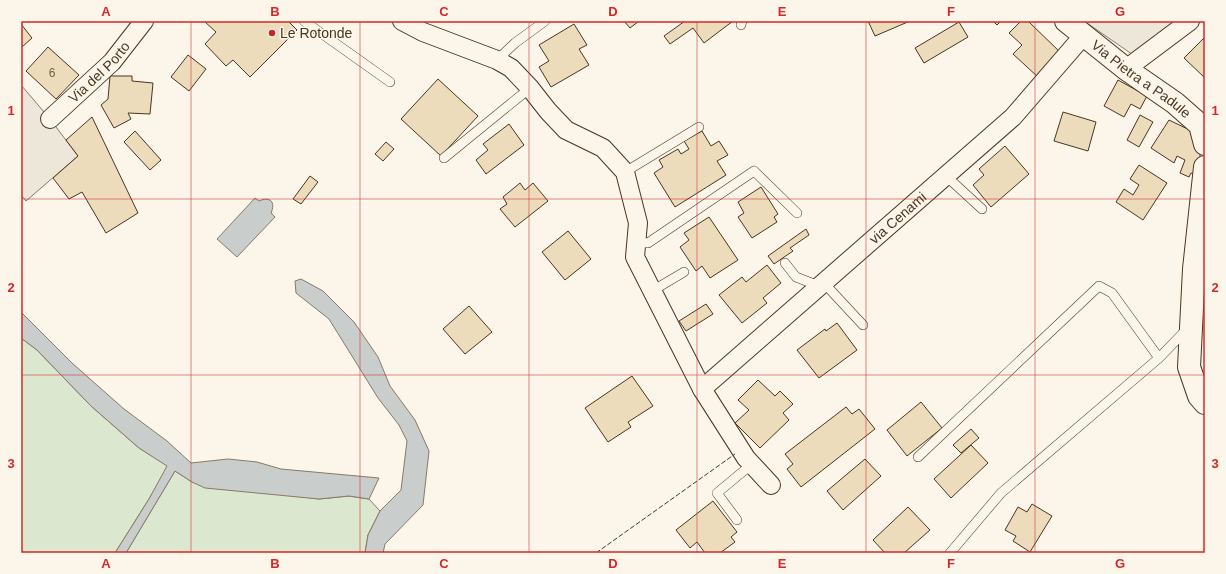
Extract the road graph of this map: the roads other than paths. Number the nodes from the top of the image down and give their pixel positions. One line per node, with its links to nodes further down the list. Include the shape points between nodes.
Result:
1 (144, 21): 12 (street, Via del Porto, via 112,62)
2 (304, 21): 10 (lane)
3 (402, 21): 8 (street, via 423,32)
4 (545, 21): 8 (lane)
5 (1066, 21): 7 (street, Via Pietra a Padule)
6 (1190, 21): 9 (street)
7 (1083, 36): 9 (street, Via Pietra a Padule); 18 (street, via Cenami, via 1013,117)
8 (497, 60): 11 (street, via 510,68)
9 (1126, 69): 14 (street, Via Pietra a Padule, via 1175,103 1200,125)
10 (390, 82)
11 (530, 88): 15 (lane); 17 (street, via 566,130 603,148)
12 (50, 119)
13 (698, 127): 17 (lane)
14 (1205, 144)
15 (444, 158)
16 (1205, 167): 27 (street)
17 (625, 172): 21 (street, via 638,223)
18 (946, 175): 19 (lane); 24 (street, via Cenami)
19 (982, 209)
20 (798, 213): 21 (lane, via 754,171 648,243)
21 (637, 242): 25 (street, via 635,257)
22 (785, 263): 24 (lane, via 796,277)
23 (684, 272): 25 (lane)
24 (821, 284): 26 (lane); 29 (street, via Cenami)
25 (652, 291): 29 (street)
26 (863, 325)
27 (1191, 325): 28 (lane); 30 (street, via 1189,367 1199,396)
28 (1159, 358): 31 (lane, via 1112,293 1099,286); 35 (lane, via 1001,493)
29 (702, 389): 32 (street)
30 (1205, 403)
31 (918, 457)
32 (752, 464): 33 (street); 34 (lane, via 717,493)
33 (771, 485)
34 (737, 520)
35 (950, 553)

